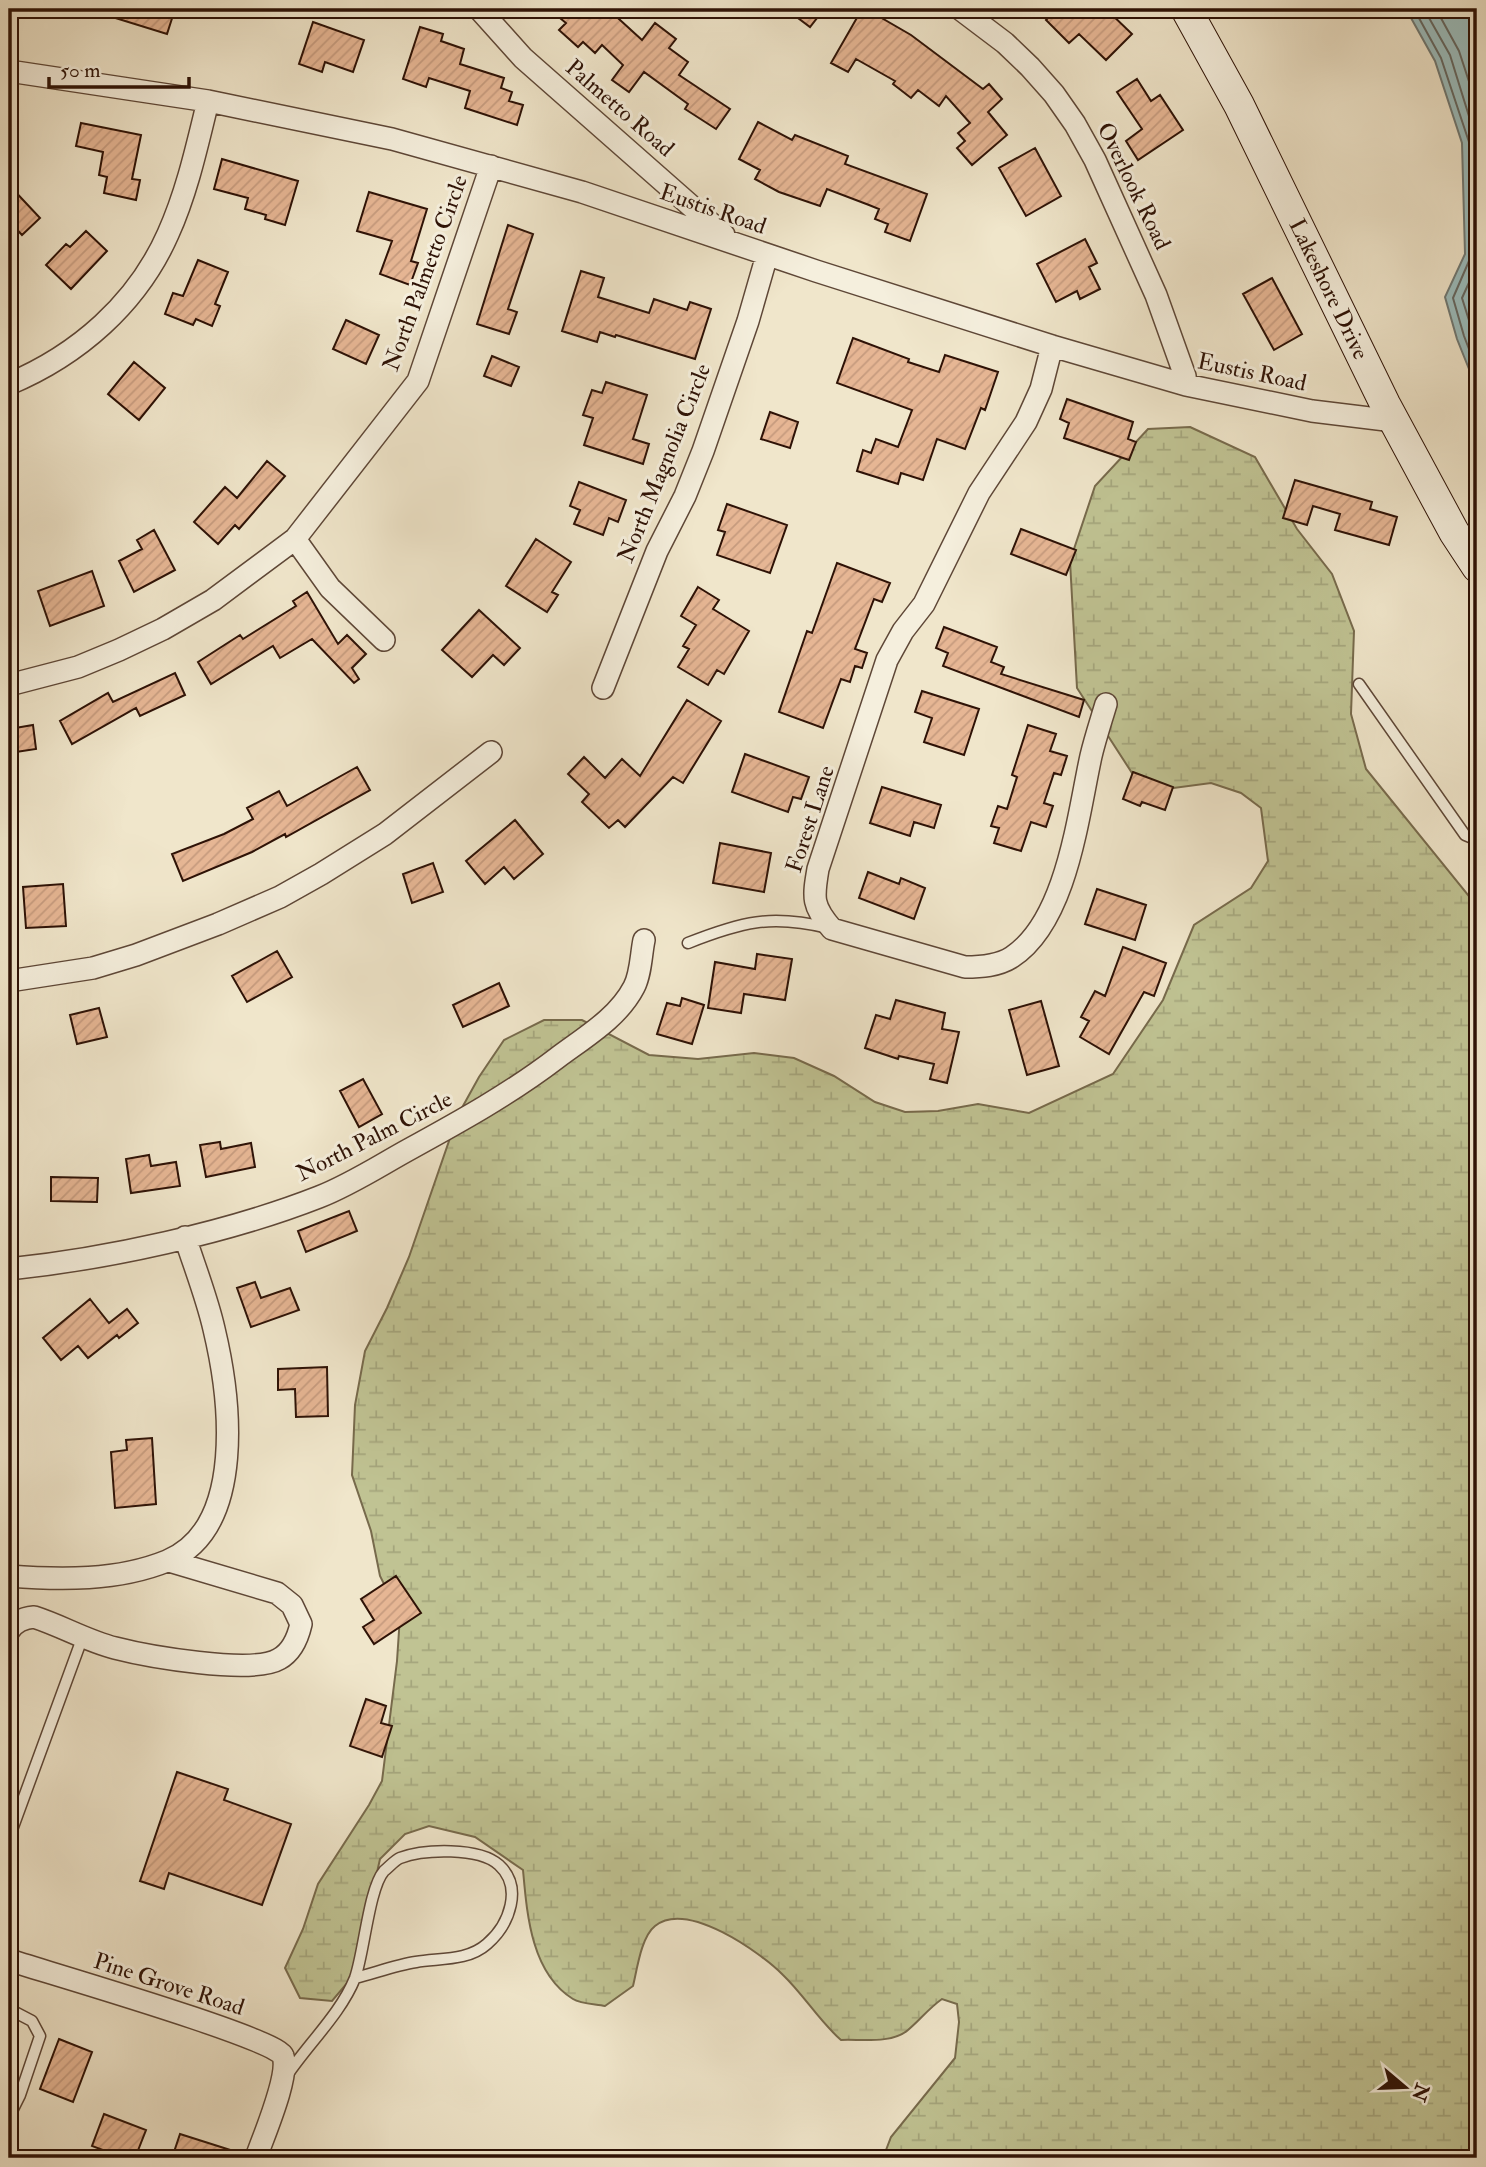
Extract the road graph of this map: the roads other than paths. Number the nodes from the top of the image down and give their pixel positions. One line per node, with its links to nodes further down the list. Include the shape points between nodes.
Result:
1 (479, 9): 7 (street, Palmetto Road, via 523,58)
2 (960, 9): 11 (street, Overlook Road, via 1030,67 1075,124 1096,160 1156,295)
3 (1186, 9): 12 (street, Lakeshore Drive, via 1240,105)
4 (9, 71): 5 (street, Eustis Road)
5 (208, 101): 6 (street, Eustis Road, via 392,139); 10 (street, via 169,232 139,284 99,329 70,352)
6 (491, 166): 7 (street, Eustis Road); 13 (street, North Palmetto Circle, via 418,381)
7 (731, 242): 8 (street, Eustis Road)
8 (767, 255): 9 (street, Eustis Road); 18 (street, North Magnolia Circle, via 703,451 657,551)
9 (1052, 346): 11 (street, Eustis Road); 22 (street, Forest Lane, via 1041,390 1026,422 979,493 924,604 887,660 818,869 815,904)
10 (9, 384)
11 (1186, 385): 12 (street, Eustis Road, via 1312,411)
12 (1394, 421): 14 (street, Lakeshore Drive)
13 (295, 539): 15 (street, via 331,588); 17 (street, North Palmetto Circle, via 213,600 163,629 78,667)
14 (1477, 567)
15 (384, 640)
16 (1359, 684): 21 (lane, via 1465,835)
17 (9, 685)
18 (603, 688)
19 (1106, 704): 22 (street, via 1071,854 1054,900 1025,946 988,966 965,967)
20 (491, 752): 25 (street, via 385,834 280,897 136,955 93,968)
21 (1477, 840)
22 (832, 929): 24 (lane, via 789,920 748,923)
23 (644, 940): 26 (street, North Palm Circle, via 636,985 615,1014 494,1102 321,1196)
24 (688, 943)
25 (9, 981)
26 (186, 1237): 27 (street, North Palm Circle); 28 (street, via 214,1328 223,1376 226,1454 223,1488 211,1521 192,1544)
27 (9, 1269)
28 (169, 1561): 29 (street, via 99,1577); 31 (street, via 277,1593 292,1605 301,1624 290,1650 272,1662 219,1664 116,1648)
29 (9, 1576)
30 (9, 1631): 31 (street, via 25,1618 34,1617)
31 (83, 1636): 32 (lane)
32 (9, 1838)
33 (9, 1960): 36 (street, Pine Grove Road, via 261,2042 283,2053)
34 (355, 1978): 34 (lane, via 382,1874 398,1858 441,1851 479,1855 498,1863 509,1879 513,1898 508,1917 487,1944 457,1958 415,1962); 36 (lane, via 338,2010)
35 (9, 2009): 37 (lane, via 32,2021 40,2036)
36 (282, 2082): 38 (street)
37 (9, 2117)
38 (256, 2158)

